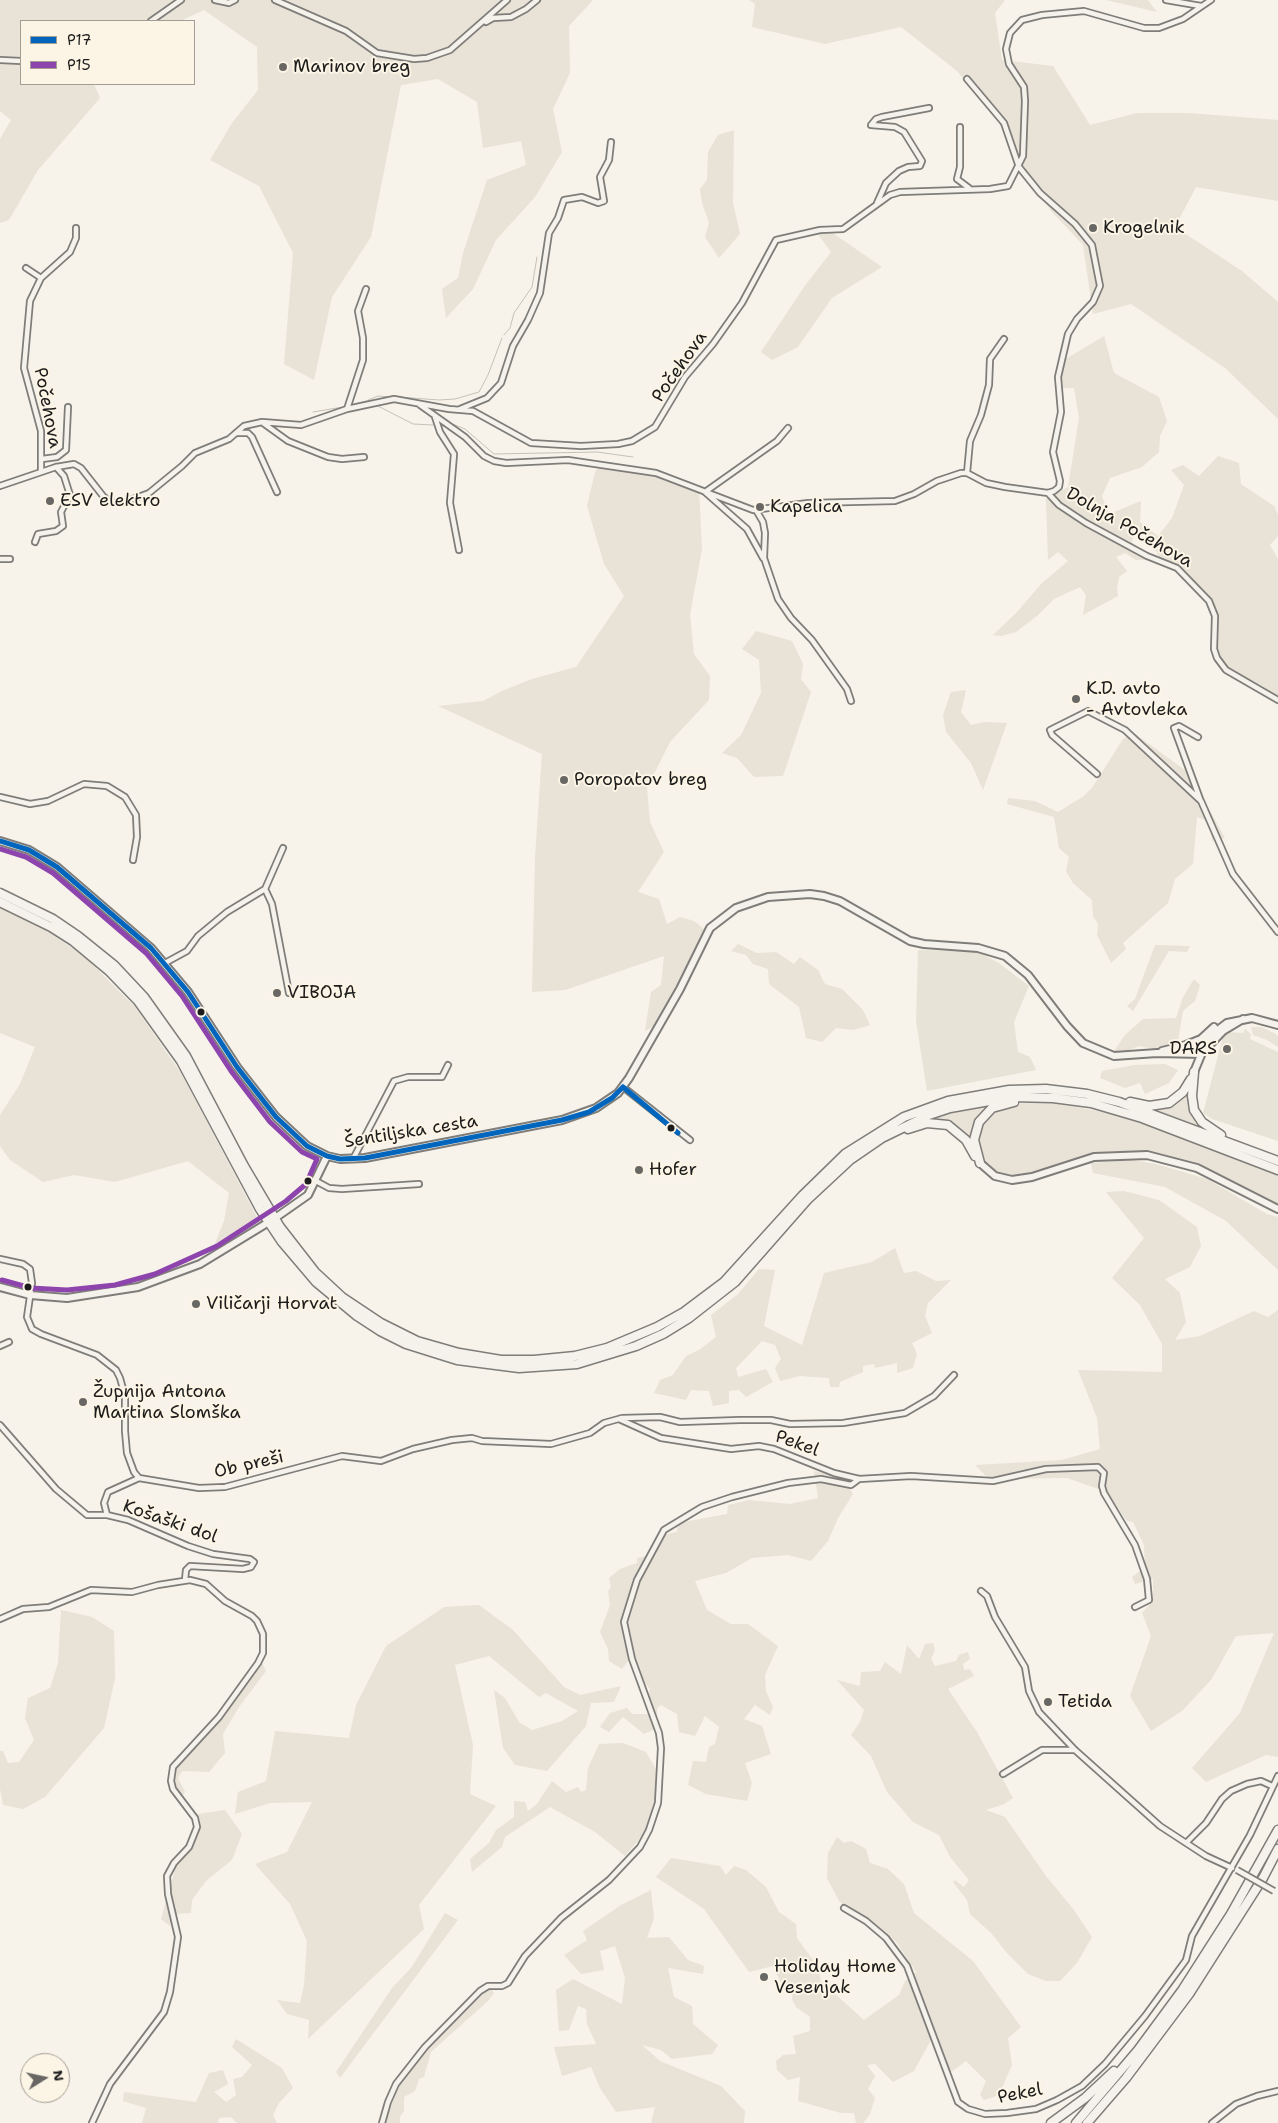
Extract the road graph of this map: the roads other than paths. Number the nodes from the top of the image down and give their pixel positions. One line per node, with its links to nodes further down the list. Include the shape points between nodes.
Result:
1 (181, 0): 10 (street)
2 (215, 0): 3 (street, via 229,3)
3 (235, 0)
4 (275, 0): 11 (street, via 346,31 377,53 414,59 450,50)
5 (507, 0): 11 (street)
6 (537, 0): 11 (street, via 511,17 494,18)
7 (1166, 0): 9 (street)
8 (1211, 0): 9 (street)
9 (1201, 6): 18 (street, via 1179,21 1159,28 1144,28 1084,12 1022,20 1010,34 1006,50 1009,64 1024,87 1023,156)
10 (152, 20)
11 (480, 25)
12 (0, 60): 13 (street)
13 (20, 61)
14 (967, 79): 18 (street, via 1004,123)
15 (929, 108): 20 (street, Počehova, via 882,117 871,125 895,127 904,132 922,161 920,166 899,171 886,183)
16 (960, 127): 19 (street, via 961,155 957,178)
17 (611, 142): 29 (street, via 609,160 600,177 604,201 598,203 582,197 564,200 550,233 540,293 513,346 501,383 487,398)
18 (1019, 167): 19 (street, Počehova, via 1008,186); 42 (street, Dolnja Počehova, via 1092,245 1100,286 1093,302 1068,334 1058,376 1061,412 1053,452 1060,481 1059,487)
19 (969, 188): 20 (street, Počehova, via 900,192 890,195)
20 (873, 209): 29 (street, Počehova, via 843,229 820,230 776,240 742,303 685,377 655,427 645,435 618,444 551,446 531,443 481,414)
21 (76, 228): 23 (street, Počehova, via 70,252)
22 (26, 268): 23 (street)
23 (41, 278): 35 (street, Počehova, via 30,301 24,368 38,417)
24 (366, 290): 28 (street, via 358,311 363,360)
25 (1004, 339): 38 (street, via 990,359 989,385 970,441)
26 (418, 403): 28 (street, via 394,399); 29 (street); 30 (street)
27 (68, 407): 35 (street, Počehova, via 66,450 57,457)
28 (347, 409): 31 (street, via 300,425)
29 (458, 410)
30 (435, 417): 41 (street, via 494,461 587,462 656,473); 45 (street, via 454,454 450,503)
31 (262, 422): 33 (street, via 244,426); 34 (street, via 288,441 328,457)
32 (788, 428): 41 (street, via 777,442)
33 (236, 433): 36 (street, via 224,442 195,453 149,492 122,502 110,502 81,468 68,463); 40 (street, via 248,433 252,437)
34 (364, 456)
35 (42, 460): 37 (street)
36 (56, 467): 37 (street); 44 (street, Počehova, via 64,476 70,495 61,512 63,526 56,531 38,534)
37 (41, 470): 39 (street)
38 (966, 473): 42 (street, via 986,483); 43 (street, via 942,478 895,501 816,503)
39 (0, 486)
40 (277, 492)
41 (705, 492): 43 (street, via 747,510); 46 (street, via 746,529)
42 (1048, 492): 49 (street, Dolnja Počehova, via 1059,506 1086,523 1147,556 1177,568 1209,601 1214,616 1214,649 1226,670)
43 (756, 510): 46 (street, via 765,533)
44 (35, 542)
45 (459, 550)
46 (764, 558): 50 (street, via 778,599 847,689)
47 (0, 559): 48 (street)
48 (10, 559)
49 (1278, 700)
50 (850, 701)
51 (1198, 737): 54 (street, via 1179,726 1174,728)
52 (1097, 774): 54 (street, via 1050,730 1088,711 1094,712 1125,730)
53 (0, 797): 57 (street, via 30,804 48,801 84,784 107,786 125,797 136,815)
54 (1201, 801): 61 (street, via 1233,874)
55 (0, 841): 62 (street, Šentiljska cesta, via 29,850 65,872)
56 (283, 848): 58 (street)
57 (133, 860)
58 (265, 889): 62 (street, via 227,912 198,936 187,951); 63 (street, via 272,904)
59 (0, 893): 74 (highway, via 78,936 114,965 144,997 186,1056 244,1166 293,1247 315,1272 342,1297 381,1323 417,1341 459,1353 501,1360 575,1356 607,1348 650,1331 684,1312 724,1282 845,1154 884,1128 920,1111 948,1101 1010,1090 1046,1089)
60 (0, 902): 75 (highway, via 51,927 73,942 109,970 138,1001 181,1061 238,1170 282,1242 316,1282 337,1301 380,1330 429,1352 483,1365 520,1368 577,1364 663,1334 734,1282 827,1180)
61 (1278, 932)
62 (165, 963): 78 (street, Šentiljska cesta, via 276,1117 307,1146)
63 (289, 994)
64 (1243, 1019): 65 (street); 66 (street, via 1260,1019); 69 (street, via 1223,1031)
65 (1227, 1023): 67 (street, Šentiljska cesta, via 1216,1025); 69 (street, via 1211,1036)
66 (1278, 1025)
67 (1186, 1045): 68 (street, Šentiljska cesta); 69 (street)
68 (1157, 1053): 69 (street, Šentiljska cesta); 72 (street, Šentiljska cesta, via 1114,1056 1084,1043 1028,975 1006,956 978,948 910,941 840,902 810,894 790,894 748,902 730,911 710,928 680,990)
69 (1201, 1054): 71 (street)
70 (448, 1065): 79 (street, via 442,1077 394,1080)
71 (1194, 1072): 74 (highway, via 1183,1092 1169,1103 1149,1106); 77 (highway, via 1192,1096 1197,1116 1207,1127)
72 (623, 1088): 76 (street); 79 (street, Šentiljska cesta, via 589,1112 562,1120)
73 (1053, 1098): 75 (highway, via 1003,1098 950,1108); 81 (highway, via 1001,1104 986,1113 978,1122 974,1140); 82 (highway, via 1119,1110)
74 (1119, 1102): 77 (highway)
75 (882, 1138): 81 (highway, via 927,1123 940,1123 958,1132)
76 (690, 1140)
77 (1233, 1144): 80 (highway)
78 (327, 1156): 79 (street, Šentiljska cesta); 83 (street)
79 (353, 1159)
80 (1278, 1161)
81 (980, 1163): 85 (street, via 995,1176 1012,1180 1032,1177 1094,1157 1147,1154 1197,1168)
82 (1278, 1170)
83 (316, 1181): 84 (street, via 330,1188 342,1189); 86 (street, via 308,1194)
84 (419, 1184)
85 (1276, 1207)
86 (278, 1216)
87 (264, 1225): 90 (street, via 200,1264 138,1287 67,1298)
88 (0, 1259): 90 (street, via 23,1264 30,1269)
89 (0, 1287): 90 (street)
90 (30, 1295): 96 (street, via 27,1317 32,1329 97,1355 108,1362 120,1378 125,1396 127,1453)
91 (9, 1342): 92 (street)
92 (0, 1346)
93 (954, 1375): 94 (street, Pekel, via 934,1396 906,1413 843,1423 790,1424 763,1420 680,1422 640,1416)
94 (618, 1419): 96 (street, Ob preši, via 604,1423 590,1433 551,1444 472,1438 452,1440 381,1461 342,1456 225,1487 199,1488); 97 (street, Pekel, via 661,1438 730,1449 759,1446 774,1449 834,1473)
95 (0, 1425): 98 (street, Košaški dol, via 44,1477 76,1507 88,1516)
96 (139, 1478): 98 (street, via 108,1492 104,1503)
97 (859, 1479): 101 (street, Pekel, via 911,1476 993,1481 1046,1469 1098,1467 1104,1474 1104,1493 1135,1545 1147,1579 1149,1600); 117 (street, via 851,1485 821,1480 788,1483 732,1497 702,1508 664,1530 637,1580 624,1622 632,1659 659,1733 661,1748 658,1804 649,1830 640,1847 609,1880 561,1918 525,1956 508,1983 488,1986 480,1991 425,2047 396,2084)
98 (106, 1515): 99 (street, Košaški dol, via 128,1520 188,1546 254,1562 251,1568 243,1569 190,1566)
99 (185, 1580): 102 (street, via 132,1592 91,1590 49,1607 23,1609); 116 (street, via 206,1584 225,1601 252,1616 260,1627 263,1653 218,1717 173,1767 173,1789 195,1818 197,1826 189,1847 167,1876 178,1937 170,1992 164,2012 110,2084)
100 (981, 1590): 103 (street, via 1025,1667 1029,1691 1039,1712)
101 (1136, 1607)
102 (0, 1619)
103 (1075, 1750): 104 (street, via 1042,1750); 108 (street, via 1160,1826)
104 (1003, 1774)
105 (1278, 1776): 106 (street, Pekel)
106 (1272, 1786): 108 (street, via 1261,1781 1231,1792); 110 (street, Pekel)
107 (1278, 1830): 113 (highway, via 1232,1914)
108 (1186, 1843): 110 (street)
109 (1278, 1849): 114 (highway, via 1264,1878 1206,1970)
110 (1231, 1868): 111 (street, bridge); 112 (street, Pekel, via 1192,1936 1186,1960 1105,2064 1082,2086 1057,2100 1036,2109 1006,2114 977,2113 958,2102 907,1966 886,1938)
111 (1276, 1892)
112 (844, 1908)
113 (1138, 2050): 118 (highway, via 1128,2055 1085,2098); 119 (highway)
114 (1126, 2078): 120 (highway); 121 (highway, via 1123,2088)
115 (1278, 2091): 122 (street, via 1236,2104)
116 (92, 2123)
117 (382, 2123)
118 (1051, 2123)
119 (1076, 2123)
120 (1087, 2123)
121 (1094, 2123)
122 (1212, 2123)

